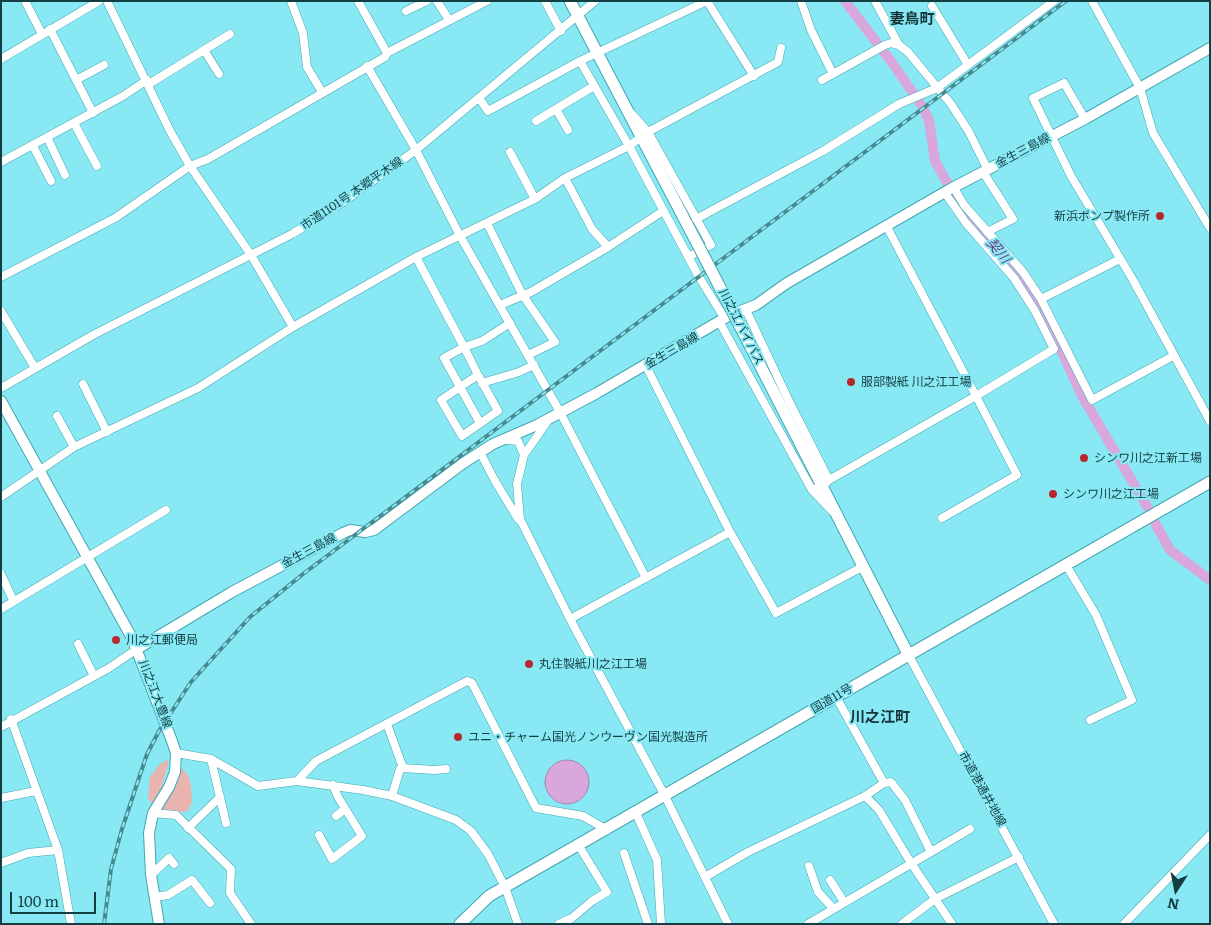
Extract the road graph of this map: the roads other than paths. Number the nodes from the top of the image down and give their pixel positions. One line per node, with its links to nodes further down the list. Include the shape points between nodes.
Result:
1 (25, 1): 23 (street)
2 (99, 1): 21 (street)
3 (107, 1): 41 (street)
4 (291, 1): 45 (street, via 304,38 307,67)
5 (427, 1): 18 (street)
6 (438, 1): 20 (street)
7 (487, 1): 20 (street)
8 (545, 1): 22 (street)
9 (570, 1): 19 (highway, 川之江バイパス)
10 (595, 1): 19 (street, 市道1101号 本郷平木線)
11 (707, 1): 30 (street); 38 (street)
12 (801, 1): 37 (street)
13 (875, 1): 25 (street)
14 (1054, 1): 34 (street)
15 (1092, 1): 44 (street)
16 (362, 2): 29 (street)
17 (932, 6): 34 (street)
18 (406, 11)
19 (578, 16): 22 (street, 市道1101号 本郷平木線); 30 (highway, 川之江バイパス)
20 (449, 20): 29 (street)
21 (50, 29): 23 (street); 39 (street)
22 (561, 31): 46 (street, 市道1101号 本郷平木線)
23 (42, 34): 31 (street)
24 (230, 34): 28 (street)
25 (898, 45): 37 (street, via 891,43 882,47); 43 (street, via 908,52)
26 (781, 48): 38 (street, via 778,62)
27 (1210, 48): 44 (main road, 金生三島線)
28 (204, 50): 36 (street); 41 (street)
29 (387, 52): 35 (street)
30 (597, 53): 32 (street); 53 (highway, 川之江バイパス, via 628,111)
31 (1, 59)
32 (580, 61): 42 (street); 46 (street, via 488,110)
33 (104, 65): 39 (street)
34 (968, 65): 43 (street)
35 (367, 66): 45 (street); 58 (street)
36 (219, 74)
37 (833, 74): 40 (street)
38 (754, 76): 53 (street)
39 (76, 80): 48 (street)
40 (822, 80)
41 (148, 82): 48 (street); 62 (street)
42 (594, 86): 47 (street); 57 (street)
43 (937, 88): 63 (street, via 969,132); 70 (street, via 899,104 823,151)
44 (1140, 88): 49 (main road, 金生三島線); 73 (street, via 1154,133)
45 (322, 92): 62 (street, via 208,159)
46 (479, 98): 58 (street, 市道1101号 本郷平木線)
47 (556, 109): 50 (street); 52 (street)
48 (93, 113): 51 (street)
49 (1085, 119): 54 (main road, 金生三島線); 54 (street, via 1064,83 1033,98)
50 (536, 121)
51 (74, 123): 55 (street); 61 (street)
52 (568, 130)
53 (645, 134): 57 (street); 70 (street); 116 (highway, 川之江バイパス, bridge, via 698,245)
54 (1053, 136): 63 (main road, 金生三島線); 80 (street, via 1071,176)
55 (47, 137): 56 (street); 64 (street)
56 (33, 146): 60 (street); 66 (street)
57 (629, 146): 65 (street); 69 (street)
58 (416, 150): 75 (street); 77 (street, 市道1101号 本郷平木線, via 336,208)
59 (510, 152): 68 (street)
60 (1, 162)
61 (97, 166)
62 (190, 166): 77 (street); 81 (street, via 116,218)
63 (985, 171): 67 (main road, 金生三島線); 74 (street, via 1013,219)
64 (65, 175)
65 (565, 178): 68 (street); 76 (street, via 592,229)
66 (51, 181)
67 (950, 190): 72 (main road, 金生三島線); 74 (street); 101 (street, via 966,222 1014,278 1054,349)
68 (535, 199): 71 (street)
69 (663, 211): 76 (street); 79 (street)
70 (696, 219): 79 (street, via 711,245)
71 (487, 223): 75 (street); 82 (street)
72 (888, 227): 85 (main road, 金生三島線); 101 (street)
73 (1210, 228)
74 (987, 232): 83 (street)
75 (459, 234): 78 (street); 84 (street)
76 (608, 247): 82 (street)
77 (251, 255): 89 (street); 95 (street, 市道1101号 本郷平木線)
78 (416, 256): 89 (street); 90 (street)
79 (688, 257): 87 (street)
80 (1120, 259): 83 (street); 92 (street)
81 (1, 277)
82 (522, 294): 84 (street); 91 (street, via 555,342)
83 (1041, 299): 92 (street, via 1092,400)
84 (500, 305): 88 (street)
85 (746, 310): 87 (main road, 金生三島線); 116 (street)
86 (1, 311): 95 (street)
87 (723, 321): 94 (main road, 金生三島線); 117 (street)
88 (510, 323): 90 (street, via 482,341); 91 (street)
89 (293, 327): 107 (street, via 198,388)
90 (464, 347): 96 (street); 99 (street, via 444,358)
91 (528, 355): 93 (street)
92 (1173, 356): 105 (street)
93 (534, 365): 97 (street); 103 (street)
94 (646, 366): 103 (main road, 金生三島線); 123 (street)
95 (35, 368): 100 (street, 市道1101号 本郷平木線)
96 (478, 374): 97 (street); 99 (street)
97 (482, 382): 106 (street, via 498,411)
98 (82, 384): 107 (street)
99 (460, 387): 106 (street); 106 (street, via 441,400 462,436)
100 (1, 388)
101 (976, 396): 116 (street); 120 (street, via 1017,475)
102 (1, 401): 114 (main road, 川之江大豊線)
103 (558, 413): 108 (main road, 金生三島線); 110 (street, via 543,425); 128 (street)
104 (58, 416): 111 (street)
105 (1210, 421)
106 (480, 423)
107 (107, 432): 111 (street)
108 (519, 434): 109 (main road, 金生三島線); 110 (street, via 525,436)
109 (502, 440): 112 (main road, 金生三島線); 113 (street, via 518,441)
110 (530, 444): 113 (street)
111 (74, 447): 114 (street)
112 (480, 452): 122 (street); 133 (main road, 金生三島線, via 374,530 343,533 232,592)
113 (524, 455): 122 (street, via 517,484 518,509)
114 (41, 472): 118 (street); 124 (main road, 川之江大豊線)
115 (1210, 482): 125 (highway, 国道11号)
116 (826, 483): 117 (street); 121 (highway, 川之江バイパス)
117 (812, 490): 121 (street)
118 (1, 497)
119 (166, 510): 124 (street)
120 (942, 518)
121 (843, 524): 126 (highway, 川之江バイパス)
122 (524, 529): 131 (street)
123 (730, 532): 126 (street, via 776,613); 128 (street)
124 (88, 557): 129 (street); 133 (main road, 川之江大豊線)
125 (1066, 565): 134 (highway, 国道11号); 138 (street, via 1096,615 1132,700)
126 (862, 567): 134 (highway, 川之江バイパス)
127 (1, 574): 129 (street)
128 (646, 578): 131 (street)
129 (13, 600): 130 (street)
130 (1, 609)
131 (570, 619): 150 (street)
132 (78, 644): 135 (street)
133 (137, 649): 135 (street); 141 (main road, 川之江大豊線)
134 (908, 654): 136 (highway, 国道11号); 168 (street, 市道港通井地線)
135 (94, 676): 137 (street)
136 (836, 697): 146 (street); 150 (highway, 国道11号)
137 (11, 719): 140 (street); 148 (street)
138 (1090, 720)
139 (387, 724): 143 (street); 145 (street, via 316,761); 161 (street, via 466,681 472,683 536,808 584,816)
140 (1, 726)
141 (176, 753): 142 (street); 155 (main road, 川之江大豊線, via 173,780)
142 (211, 759): 145 (street, via 258,786); 152 (street)
143 (403, 768): 144 (street); 149 (street)
144 (446, 769)
145 (297, 781): 147 (street)
146 (884, 783): 151 (street); 166 (street, via 891,782 900,792)
147 (333, 785): 149 (street); 154 (street)
148 (36, 791): 153 (street); 165 (street)
149 (392, 796): 176 (street, via 456,820 467,828 488,854)
150 (665, 796): 156 (highway, 国道11号); 174 (street)
151 (864, 796): 170 (street, via 879,810); 174 (street, via 748,852)
152 (220, 797): 158 (street); 159 (street)
153 (1, 798)
154 (345, 809): 157 (street); 162 (street, via 362,836 332,860)
155 (153, 813): 159 (street, via 176,815); 173 (main road, 川之江大豊線, via 149,834)
156 (636, 813): 161 (highway, 国道11号); 190 (street, via 657,860)
157 (336, 816)
158 (226, 822)
159 (188, 828): 185 (street, via 231,869 230,893)
160 (970, 829): 166 (street)
161 (607, 830): 164 (highway, 国道11号)
162 (319, 835)
163 (1210, 835): 196 (street)
164 (579, 846): 176 (highway, 国道11号); 182 (street, via 607,892 592,900)
165 (58, 850): 169 (street, via 28,853); 183 (street)
166 (931, 852): 170 (street)
167 (624, 853): 189 (street)
168 (1019, 857): 178 (street); 195 (street, 市道港通井地線)
169 (1, 863)
170 (911, 863): 178 (street); 179 (street)
171 (174, 864): 173 (street, via 169,858)
172 (809, 866): 181 (street, via 818,892)
173 (151, 875): 177 (main road, 川之江大豊線)
174 (705, 877): 191 (street)
175 (830, 880): 179 (street)
176 (504, 887): 186 (highway, 国道11号, via 474,908); 187 (street)
177 (155, 897): 180 (street, via 168,895 192,880); 184 (main road, 川之江大豊線)
178 (935, 899): 193 (street); 194 (street)
179 (844, 902): 181 (street)
180 (210, 903)
181 (833, 908): 192 (street)
182 (574, 921): 188 (street)
183 (71, 924)
184 (159, 924)
185 (251, 924)
186 (460, 924)
187 (518, 924)
188 (559, 924)
189 (648, 924)
190 (661, 924)
191 (728, 924)
192 (808, 924)
193 (902, 924)
194 (952, 924)
195 (1054, 924)
196 (1124, 924)

